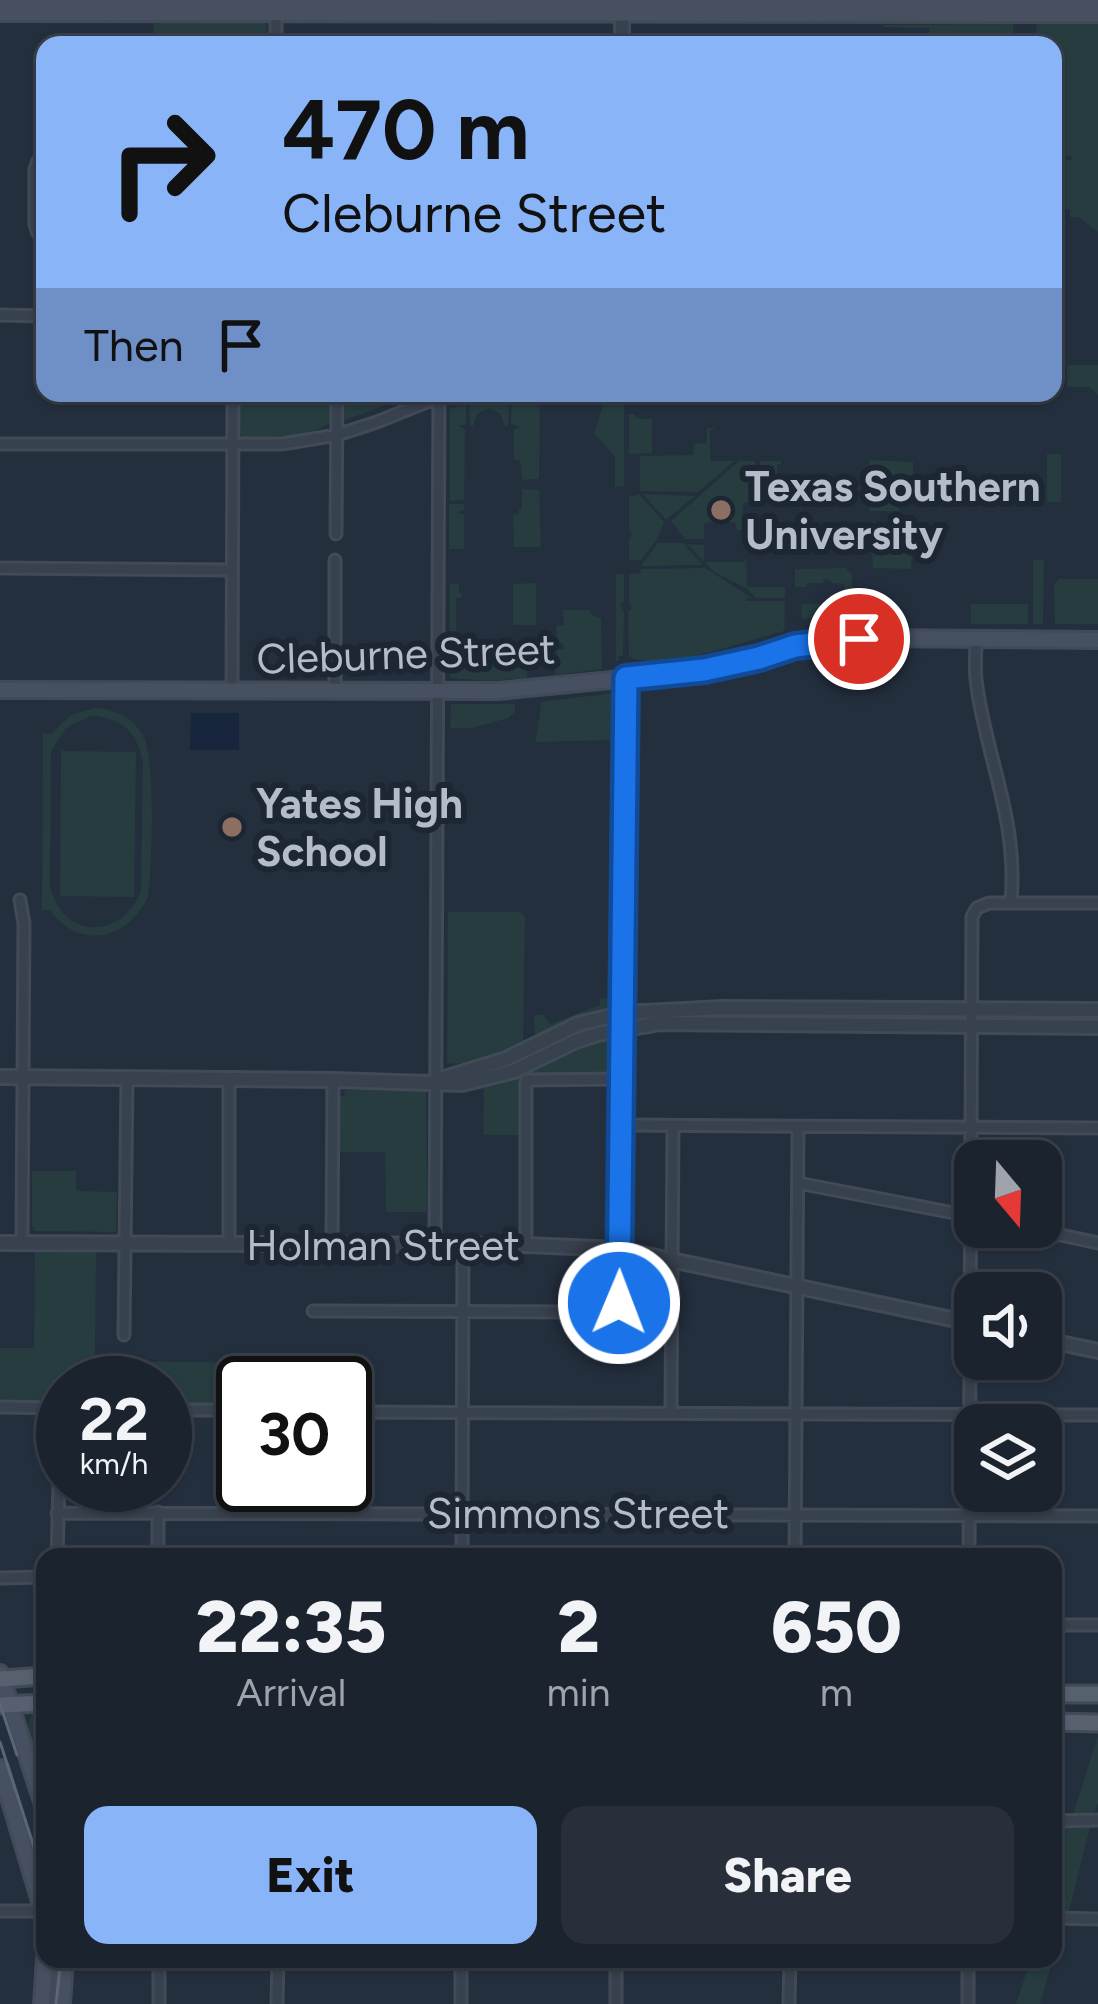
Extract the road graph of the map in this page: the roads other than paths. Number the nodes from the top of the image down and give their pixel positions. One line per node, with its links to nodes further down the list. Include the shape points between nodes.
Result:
1 (0, 2): 6 (main road)
2 (1098, 3): 9 (main road)
3 (276, 5): 6 (main road); 7 (main road); 12 (street)
4 (622, 5): 7 (main road); 8 (main road); 13 (street)
5 (971, 6): 8 (main road); 9 (main road)
6 (100, 7): 10 (main road)
7 (458, 8)
8 (816, 8)
9 (1025, 9): 11 (main road)
10 (0, 13)
11 (1098, 14)
12 (276, 36)
13 (622, 36)
14 (36, 166): 15 (street)
15 (36, 228)
16 (0, 315): 17 (street)
17 (36, 316)
18 (233, 402): 24 (street)
19 (337, 402): 22 (street)
20 (425, 402): 22 (street)
21 (444, 402): 35 (street)
22 (337, 435): 24 (street); 25 (street)
23 (0, 444): 24 (street)
24 (232, 445): 28 (street)
25 (336, 534)
26 (335, 560): 34 (street)
27 (0, 568): 28 (street)
28 (232, 570): 33 (street)
29 (976, 639): 30 (main road, Cleburne Street); 31 (main road, Cleburne Street, via 820,641 704,670); 37 (street, via 976,681 1010,831)
30 (1098, 640)
31 (626, 678): 35 (main road, Cleburne Street); 41 (street)
32 (0, 691): 33 (main road, Cleburne Street)
33 (232, 691): 34 (main road, Cleburne Street)
34 (335, 691): 35 (main road, Cleburne Street)
35 (438, 692): 50 (street)
36 (20, 900): 45 (street)
37 (1011, 902): 38 (street); 39 (street, via 989,903 972,917)
38 (1098, 903)
39 (971, 1009): 40 (street); 41 (street, via 723,1009); 42 (street)
40 (1098, 1010)
41 (624, 1020): 42 (street); 47 (street); 50 (street, via 578,1024 506,1059)
42 (970, 1026): 43 (street); 54 (street)
43 (1098, 1027)
44 (0, 1077): 45 (street)
45 (24, 1078): 46 (street); 61 (street)
46 (128, 1078): 48 (street); 63 (street)
47 (622, 1079): 51 (street); 68 (street, via 526,1080)
48 (229, 1080): 49 (street); 64 (street)
49 (333, 1080): 50 (street); 66 (street)
50 (434, 1081): 65 (street)
51 (622, 1125): 52 (street); 69 (street)
52 (673, 1126): 53 (street); 70 (street)
53 (798, 1126): 54 (street); 57 (street)
54 (970, 1127): 55 (street); 56 (street)
55 (1098, 1128)
56 (970, 1140)
57 (798, 1183): 58 (street); 71 (street)
58 (954, 1213)
59 (1062, 1235): 62 (street)
60 (0, 1243): 61 (street, Holman Street)
61 (22, 1243): 63 (street, Holman Street)
62 (1098, 1243)
63 (124, 1244): 64 (street, Holman Street); 75 (street)
64 (229, 1245): 66 (street, Holman Street)
65 (435, 1245): 66 (street, Holman Street); 67 (street, Holman Street)
66 (332, 1246)
67 (463, 1246): 68 (street, Holman Street); 73 (street)
68 (526, 1246): 69 (street, Holman Street)
69 (619, 1249): 70 (street, Holman Street); 73 (street, via 614,1312)
70 (674, 1261): 71 (street, Holman Street); 81 (street)
71 (796, 1286): 74 (street, Holman Street); 83 (street)
72 (314, 1311): 73 (street)
73 (464, 1312): 82 (street)
74 (954, 1319)
75 (124, 1335)
76 (1062, 1343): 77 (street)
77 (1098, 1351)
78 (0, 1407): 79 (street)
79 (36, 1408)
80 (372, 1412): 82 (street)
81 (670, 1412): 82 (street); 83 (street)
82 (463, 1413): 89 (street)
83 (795, 1414): 84 (street); 90 (street)
84 (954, 1414)
85 (1062, 1415): 86 (street)
86 (1098, 1415)
87 (158, 1512): 88 (street, Simmons Street); 89 (street, Simmons Street); 94 (street)
88 (57, 1513): 93 (street)
89 (462, 1513): 90 (street, Simmons Street); 95 (street)
90 (795, 1514): 91 (street, Simmons Street); 96 (street)
91 (968, 1515): 92 (street, Simmons Street); 97 (street)
92 (1098, 1516)
93 (57, 1548)
94 (158, 1548)
95 (462, 1548)
96 (795, 1548)
97 (969, 1548)
98 (36, 1577): 99 (street)
99 (0, 1578)
100 (1062, 1625): 101 (street)
101 (1098, 1625)
102 (36, 1676): 103 (main road)
103 (1, 1677): 107 (main road)
104 (1062, 1694): 105 (main road)
105 (1098, 1694)
106 (36, 1703): 107 (main road)
107 (5, 1704): 111 (main road)
108 (1062, 1722): 109 (main road)
109 (1098, 1723)
110 (0, 1768): 114 (main road)
111 (36, 1787)
112 (1098, 1820): 113 (street)
113 (1062, 1821)
114 (36, 1888)
115 (0, 1911): 116 (street)
116 (36, 1911)
117 (1062, 1918): 118 (street)
118 (1098, 1918)
119 (44, 1968): 127 (main road)
120 (64, 1968): 128 (main road)
121 (159, 1968): 129 (street)
122 (278, 1968): 130 (street)
123 (461, 1968): 131 (street)
124 (616, 1968): 132 (street)
125 (790, 1968): 133 (street)
126 (968, 1968): 134 (street)
127 (42, 2004)
128 (62, 2004)
129 (159, 2004)
130 (278, 2004)
131 (460, 2004)
132 (616, 2004)
133 (789, 2004)
134 (968, 2004)

